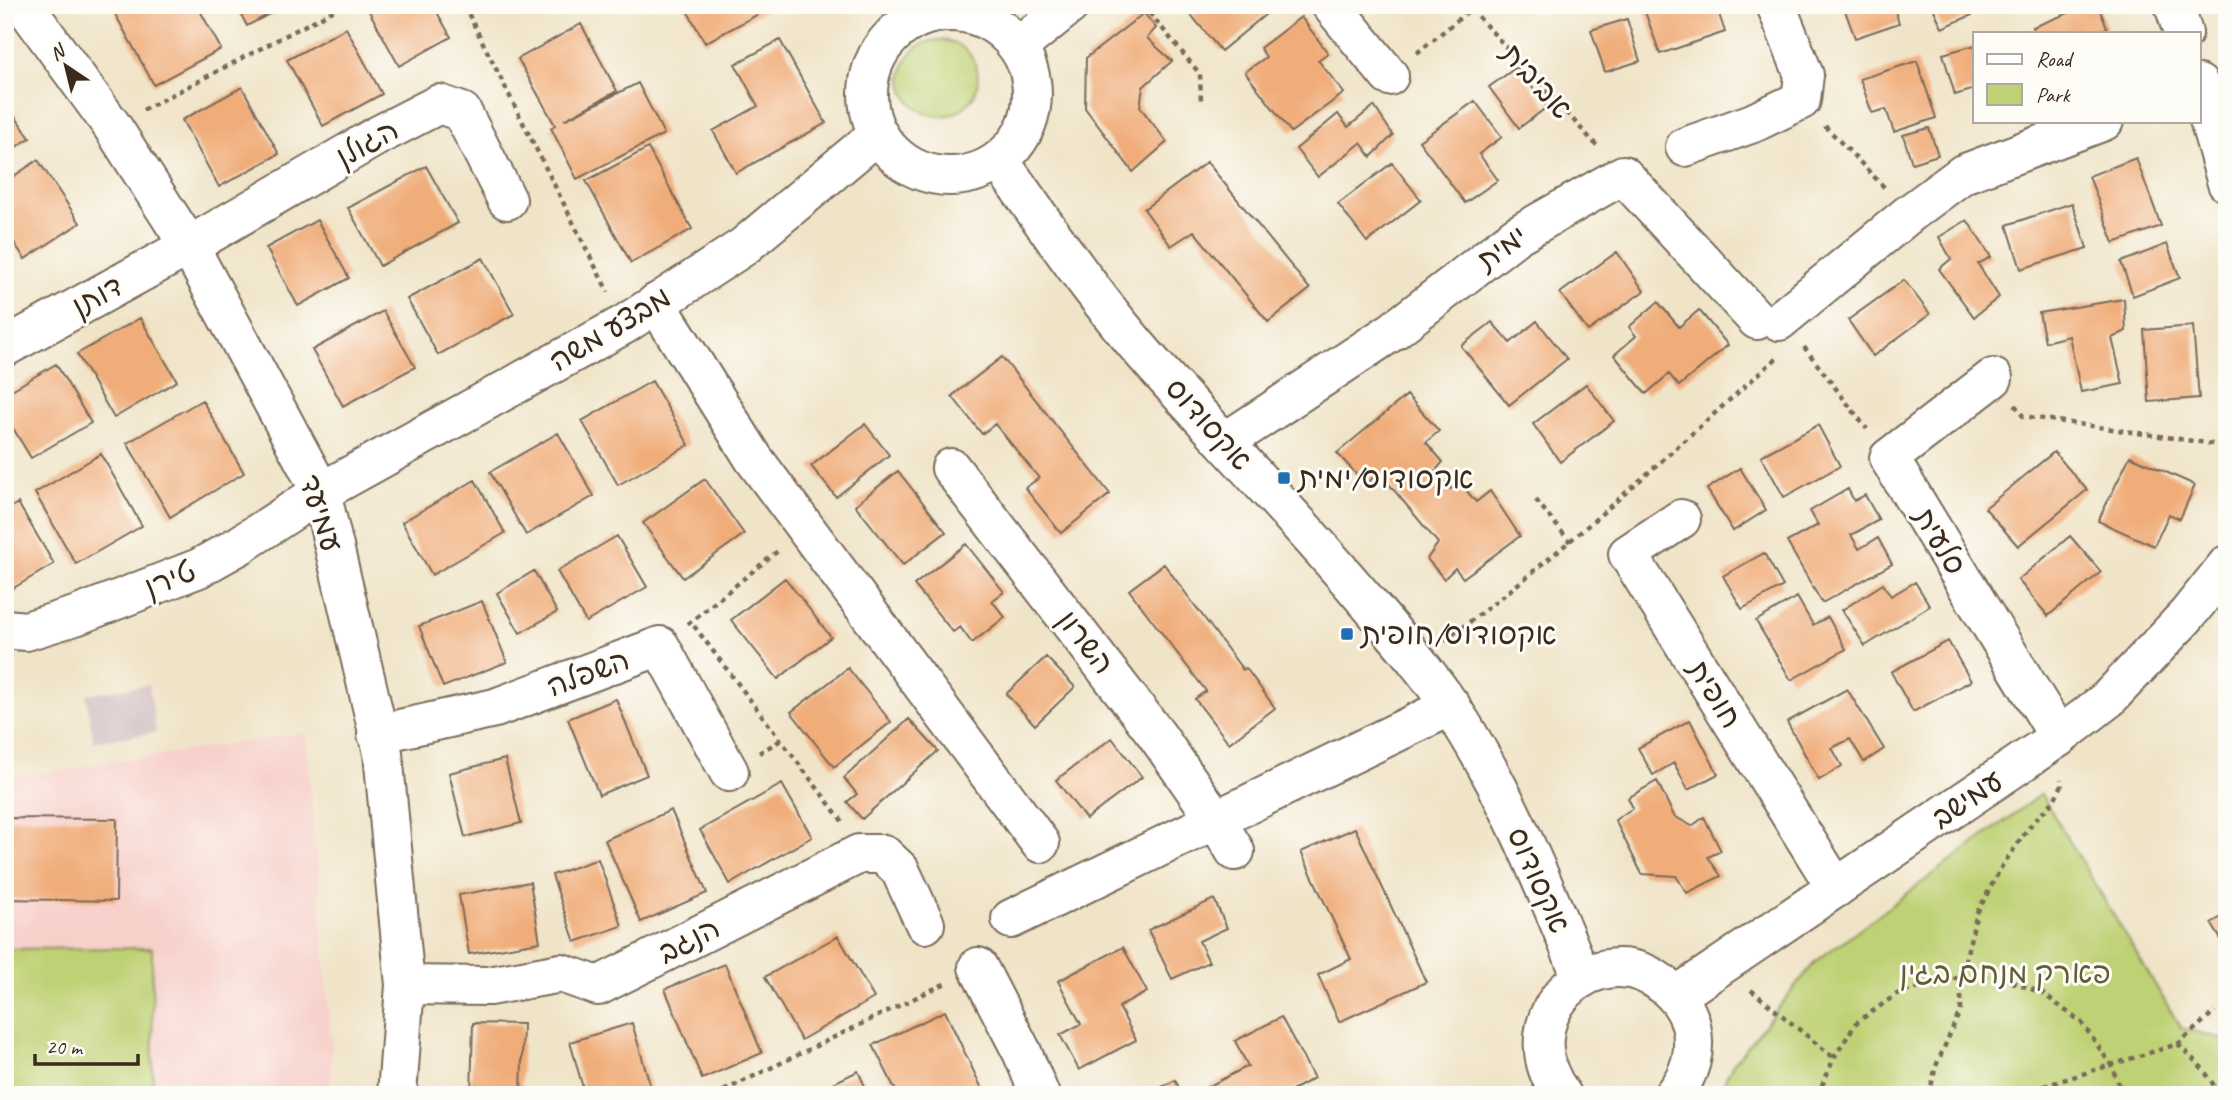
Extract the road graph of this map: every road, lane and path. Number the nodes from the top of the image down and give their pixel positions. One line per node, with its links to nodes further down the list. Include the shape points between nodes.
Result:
1 (24, 5): 17 (street, עמיעד)
2 (344, 5): 17 (path)
3 (464, 5): 27 (path)
4 (1070, 5): 11 (street)
5 (1143, 5): 15 (path, via 1200,74)
6 (1331, 5): 12 (street)
7 (1776, 5): 14 (street, via 1804,75)
8 (2174, 5): 10 (street)
9 (901, 15): 11 (street, via 954,12 978,17 1000,29); 18 (street, via 874,63 868,86 869,111)
10 (2183, 32)
11 (1018, 47): 20 (street, via 1028,65 1031,107 1026,128)
12 (1389, 76): 21 (path, אביבית, via 1471,9)
13 (2200, 88): 22 (street)
14 (1801, 100): 19 (street, via 1753,124); 24 (path)
15 (1201, 102)
16 (2101, 122): 24 (street, via 1963,174)
17 (112, 126): 25 (street, עמיעד)
18 (878, 134): 20 (street, via 910,167 933,175 979,172); 26 (street, מבצע משה, via 743,247)
19 (1685, 148)
20 (999, 160): 31 (street, אקסודוס, via 1150,360)
21 (1623, 175): 28 (street); 31 (street, ימית, via 1517,235 1393,331)
22 (2227, 183)
23 (507, 200): 25 (street, הגולן, via 462,112 439,104)
24 (1909, 214): 28 (street)
25 (189, 246): 29 (street, דותן); 35 (street, עמיעד)
26 (656, 303): 27 (street, מבצע משה); 38 (street, via 754,459)
27 (625, 324): 35 (street, מבצע משה)
28 (1781, 332): 33 (path); 39 (path)
29 (5, 347)
30 (1993, 378): 32 (path, via 2023,416); 33 (street)
31 (1225, 442): 44 (street, אקסודוס)
32 (2227, 446)
33 (1889, 458): 47 (street, סלעית)
34 (951, 468): 50 (street, השרון, via 1156,734)
35 (321, 492): 42 (street, טירן, via 199,568 78,615 26,631); 46 (street, עמיעד)
36 (1536, 500): 39 (path)
37 (1681, 519): 53 (street, חופית, via 1628,554)
38 (806, 529): 41 (path); 51 (street)
39 (1570, 542): 44 (path)
40 (2227, 565): 47 (street, עמישב, via 2108,699)
41 (690, 622): 43 (path); 52 (path, via 852,833)
42 (5, 629)
43 (660, 646): 46 (street, השפלה, via 495,708); 48 (street, השפלה)
44 (1417, 661): 45 (street, אקסודוס)
45 (1451, 706): 50 (street); 58 (street, אקסודוס, via 1536,867)
46 (377, 734): 59 (street, עמיעד, via 383,753)
47 (2059, 737): 53 (street, עמישב)
48 (729, 772)
49 (2061, 775): 57 (path, via 2062,785 2053,802 2002,866 1977,913)
50 (1226, 835): 54 (street)
51 (1040, 843)
52 (859, 854): 55 (street, via 883,854 900,870); 59 (street, הנגב, via 598,986 561,974 489,986)
53 (1836, 888): 61 (street, עמישב)
54 (1011, 919)
55 (925, 924)
56 (978, 967): 68 (path); 69 (street)
57 (1961, 976): 64 (path, via 1897,994 1856,1023); 65 (path, via 1999,977 2042,993 2082,1023); 72 (path, via 1961,1009 1936,1066)
58 (1582, 978): 61 (street, via 1606,970 1632,970 1656,979); 66 (street, via 1563,992 1546,1023)
59 (405, 985): 67 (street, עמיעד)
60 (1746, 986): 64 (path)
61 (1676, 996): 70 (street, via 1694,1039 1691,1062)
62 (2215, 1011): 63 (path)
63 (2178, 1044): 65 (path); 75 (path, via 2204,1070)
64 (1834, 1058): 71 (path)
65 (2111, 1065): 73 (path); 74 (path)
66 (1547, 1090)
67 (397, 1095)
68 (715, 1095)
69 (1040, 1095)
70 (1673, 1095)
71 (1818, 1095)
72 (1929, 1095)
73 (2015, 1095)
74 (2123, 1095)
75 (2220, 1095)

